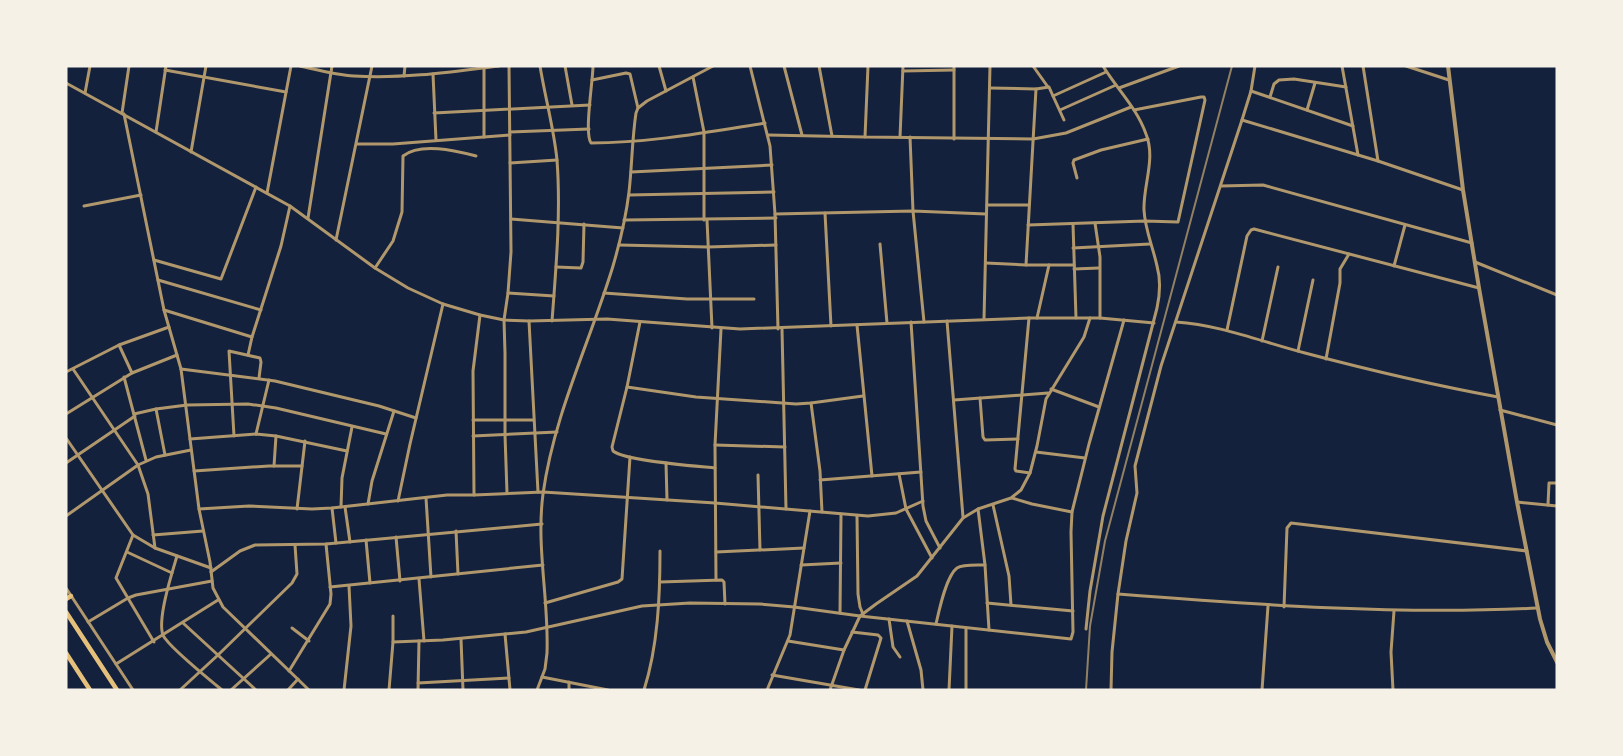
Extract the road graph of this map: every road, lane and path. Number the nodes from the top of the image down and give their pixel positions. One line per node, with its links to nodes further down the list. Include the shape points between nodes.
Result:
1 (90, 66): 55 (street)
2 (129, 66): 69 (street)
3 (206, 66): 39 (street)
4 (291, 66): 54 (street)
5 (300, 66): 37 (street)
6 (332, 66): 37 (street)
7 (372, 66): 40 (street)
8 (405, 66): 41 (street)
9 (460, 66): 35 (street)
10 (500, 66): 32 (street)
11 (509, 66): 63 (street)
12 (540, 66): 60 (street)
13 (566, 66): 58 (street)
14 (593, 66): 43 (street)
15 (659, 66): 52 (street)
16 (713, 66): 42 (street)
17 (750, 66): 72 (street)
18 (784, 66): 80 (street)
19 (819, 66): 82 (street)
20 (868, 66): 83 (street)
21 (990, 66): 50 (street)
22 (1034, 66): 47 (street)
23 (1103, 66): 36 (street)
24 (1179, 66): 48 (street)
25 (1255, 66): 53 (street)
26 (1342, 66): 49 (street)
27 (1363, 66): 97 (street)
28 (1406, 66): 44 (street)
29 (1448, 66): 44 (street)
30 (166, 68): 39 (street); 76 (street)
31 (475, 68): 32 (street); 35 (street)
32 (484, 68): 67 (street)
33 (903, 68): 34 (street); 84 (street)
34 (954, 68): 86 (street)
35 (460, 71): 38 (street)
36 (1106, 72): 48 (street); 56 (street)
37 (331, 73): 40 (street); 119 (street)
38 (433, 74): 41 (street); 68 (street)
39 (204, 76): 54 (street); 93 (street)
40 (370, 76): 41 (street); 92 (street)
41 (404, 76)
42 (693, 77): 52 (street); 77 (street)
43 (592, 80): 59 (street); 62 (street, via 630,74)
44 (1449, 80): 105 (street)
45 (66, 83): 55 (street)
46 (1315, 83): 49 (street); 57 (street, via 1279,80 1274,84); 66 (street)
47 (1048, 87): 51 (street); 56 (street)
48 (1118, 87): 61 (street); 64 (street)
49 (1346, 87): 73 (street)
50 (990, 88): 51 (street); 87 (street)
51 (1036, 89): 88 (street)
52 (666, 91): 62 (street)
53 (1251, 91): 57 (street); 71 (street)
54 (286, 92): 107 (street)
55 (85, 93): 69 (street)
56 (1053, 96): 64 (street)
57 (1270, 97): 66 (street)
58 (572, 105): 59 (street); 60 (street)
59 (590, 105): 74 (street)
60 (547, 107): 63 (street); 75 (street)
61 (1131, 107): 65 (street); 88 (street, via 1066,133)
62 (638, 108): 91 (street)
63 (510, 109): 67 (street); 78 (street)
64 (1060, 110): 70 (street)
65 (1134, 110): 89 (street); 123 (street, via 1201,96 1205,100 1178,222)
66 (1307, 110): 73 (street)
67 (484, 111): 68 (street); 81 (street)
68 (434, 113): 90 (street)
69 (124, 114): 76 (street); 110 (street)
70 (1064, 120)
71 (1242, 120): 94 (street); 103 (street)
72 (765, 123): 77 (street); 79 (street)
73 (1353, 126): 94 (street)
74 (589, 129): 75 (street); 91 (street, via 591,143)
75 (552, 130): 78 (street); 96 (street)
76 (156, 132): 93 (street)
77 (704, 132): 91 (street); 100 (street)
78 (510, 134): 81 (street); 98 (street)
79 (768, 135): 80 (street); 99 (street)
80 (802, 135): 82 (street)
81 (484, 136): 90 (street)
82 (832, 136): 83 (street)
83 (865, 136): 84 (street)
84 (900, 137): 85 (street)
85 (910, 137): 86 (street); 115 (street)
86 (954, 138): 87 (street)
87 (989, 139): 88 (street); 111 (street)
88 (1033, 139): 112 (street)
89 (1148, 139): 102 (street, via 1074,160); 123 (street, via 1150,162)
90 (436, 140): 92 (street)
91 (633, 140): 101 (street)
92 (357, 144): 131 (street)
93 (191, 152): 104 (street)
94 (1358, 155): 97 (street)
95 (476, 156): 150 (street, via 432,149 404,156 402,212 393,241)
96 (556, 160): 98 (street); 124 (street)
97 (1378, 161): 105 (street)
98 (510, 163): 120 (street)
99 (772, 165): 100 (street); 106 (street)
100 (704, 169): 101 (street); 108 (street)
101 (631, 172): 109 (street)
102 (1077, 178)
103 (1221, 186): 128 (street, via 1264,185); 180 (street)
104 (256, 187): 107 (street); 141 (street, via 221,279)
105 (1463, 190): 132 (street)
106 (774, 192): 108 (street); 118 (street)
107 (267, 193): 114 (street)
108 (704, 194): 109 (street); 122 (street)
109 (629, 195): 121 (street)
110 (141, 196): 113 (street); 141 (street)
111 (987, 205): 112 (street); 117 (street)
112 (1029, 205): 129 (street)
113 (84, 206)
114 (290, 206): 119 (street); 163 (street, via 282,246)
115 (913, 211): 116 (street); 117 (street); 179 (street)
116 (825, 213): 118 (street); 184 (street)
117 (986, 214): 143 (street)
118 (776, 216): 122 (street); 136 (street)
119 (308, 218): 131 (street)
120 (511, 219): 124 (street); 155 (street)
121 (624, 220): 122 (street); 130 (street)
122 (706, 220): 137 (street)
123 (1145, 220): 125 (street); 135 (street)
124 (558, 222): 126 (street); 147 (street)
125 (1095, 223): 127 (street); 138 (street)
126 (584, 224): 130 (street); 147 (street, via 581,268)
127 (1072, 224): 129 (street); 139 (street)
128 (1405, 224): 132 (street); 146 (street)
129 (1028, 225): 144 (street)
130 (623, 228): 133 (street)
131 (336, 240): 150 (street)
132 (1472, 243): 142 (street)
133 (619, 244): 137 (street); 156 (street)
134 (880, 244): 181 (street)
135 (1150, 244): 138 (street); 182 (street, via 1160,286)
136 (776, 245): 137 (street); 188 (street)
137 (708, 247): 160 (street)
138 (1098, 247): 139 (street); 151 (street)
139 (1073, 248): 148 (street)
140 (1349, 254): 146 (street); 189 (street, via 1251,230); 196 (street, via 1340,269)
141 (154, 260): 152 (street)
142 (1475, 262): 154 (street); 157 (street)
143 (986, 263): 144 (street); 171 (street)
144 (1026, 265): 145 (street)
145 (1049, 266): 148 (street); 167 (street)
146 (1394, 266): 154 (street)
147 (556, 267): 158 (street)
148 (1074, 267): 151 (street); 168 (street)
149 (1278, 267): 191 (street)
150 (375, 268): 161 (street)
151 (1099, 268): 170 (street)
152 (158, 280): 162 (street); 163 (street)
153 (1313, 280): 193 (street)
154 (1479, 288): 211 (street)
155 (508, 293): 158 (street); 172 (street)
156 (604, 293): 160 (street); 165 (street)
157 (1557, 295)
158 (554, 296): 175 (street)
159 (754, 299): 160 (street)
160 (710, 300): 186 (street)
161 (443, 304): 164 (street); 225 (street)
162 (164, 310): 185 (street); 190 (street)
163 (261, 310): 190 (street)
164 (480, 315): 172 (street); 226 (street, via 474,360)
165 (595, 318): 175 (street); 177 (street); 232 (street, via 570,385)
166 (1029, 318): 167 (street); 171 (street); 207 (street)
167 (1037, 318): 168 (street)
168 (1076, 318): 169 (street)
169 (1090, 318): 170 (street); 206 (street, via 1084,337)
170 (1100, 318): 173 (street)
171 (984, 319): 176 (street)
172 (504, 320): 174 (street); 227 (street)
173 (1124, 320): 182 (street); 219 (street)
174 (528, 321): 175 (street); 228 (street)
175 (552, 321)
176 (947, 321): 179 (street); 213 (street)
177 (640, 322): 186 (street); 205 (street)
178 (911, 322): 179 (street); 181 (street); 261 (street)
179 (924, 322)
180 (1176, 322): 189 (street); 341 (street, via 1135,466 1138,493)
181 (887, 323): 183 (street)
182 (1154, 323): 371 (street, via 1103,516)
183 (857, 325): 184 (street); 208 (street)
184 (831, 326): 188 (street)
185 (169, 327): 192 (street); 194 (street)
186 (712, 328): 187 (street)
187 (721, 328): 188 (street); 212 (street)
188 (780, 329): 215 (street)
189 (1227, 330): 191 (street)
190 (252, 337): 195 (street)
191 (1262, 341): 193 (street)
192 (119, 345): 197 (street); 200 (street)
193 (1298, 351): 196 (street)
194 (177, 355): 198 (street); 200 (street)
195 (248, 355): 201 (street, via 229,351); 203 (street, via 261,360)
196 (1326, 358): 211 (street, via 1421,383)
197 (73, 369): 199 (street); 209 (street)
198 (181, 369): 201 (street); 217 (street)
199 (66, 372)
200 (132, 373): 202 (street)
201 (229, 375): 203 (street); 214 (street)
202 (124, 377): 209 (street); 224 (street)
203 (259, 378): 204 (street)
204 (269, 380): 218 (street); 222 (street)
205 (627, 388): 212 (street); 251 (street, via 612,449)
206 (1050, 391): 207 (street); 219 (street); 248 (street)
207 (1022, 395): 210 (street); 242 (street)
208 (863, 396): 216 (street); 265 (street)
209 (93, 397): 223 (street); 231 (street)
210 (980, 398): 213 (street); 242 (street, via 985,440)
211 (1498, 398): 221 (street)
212 (717, 399): 215 (street); 244 (street)
213 (954, 400): 300 (street)
214 (231, 403): 217 (street); 218 (street); 237 (street)
215 (785, 403): 216 (street); 245 (street)
216 (811, 403): 266 (street)
217 (186, 405): 220 (street); 241 (street)
218 (263, 406): 230 (street); 234 (street)
219 (1099, 407): 252 (street)
220 (156, 408): 224 (street); 250 (street)
221 (1500, 410): 229 (street); 279 (street)
222 (394, 411): 225 (street); 235 (street)
223 (66, 414)
224 (134, 415): 231 (street); 253 (street)
225 (416, 418): 277 (street)
226 (473, 420): 227 (street); 239 (street)
227 (504, 420): 228 (street); 236 (street)
228 (533, 420): 233 (street)
229 (1557, 425)
230 (352, 426): 235 (street); 247 (street)
231 (115, 429): 249 (street); 256 (street)
232 (557, 432): 233 (street); 270 (street)
233 (534, 433): 236 (street); 269 (street)
234 (256, 434): 237 (street); 238 (street)
235 (386, 434): 281 (street)
236 (504, 435): 239 (street); 271 (street)
237 (234, 436): 241 (street)
238 (276, 436): 243 (street); 257 (street)
239 (473, 436): 272 (street)
240 (66, 438): 249 (street)
241 (190, 439): 246 (street)
242 (1018, 439): 262 (street, via 1015,469)
243 (305, 441): 247 (street); 258 (street)
244 (715, 445): 245 (street); 259 (street)
245 (784, 447): 291 (street)
246 (192, 450): 250 (street); 260 (street)
247 (346, 451): 286 (street)
248 (1036, 452): 252 (street); 262 (street)
249 (78, 455): 254 (street); 268 (street)
250 (165, 455): 253 (street)
251 (630, 457): 255 (street); 273 (street)
252 (1085, 458): 296 (street)
253 (146, 460): 256 (street)
254 (66, 463)
255 (666, 463): 259 (street); 276 (street)
256 (138, 465): 268 (street); 304 (street, via 148,494)
257 (274, 466): 258 (street); 260 (street)
258 (302, 466): 290 (street)
259 (715, 468): 280 (street)
260 (194, 471): 289 (street)
261 (921, 472): 263 (street); 278 (street)
262 (1030, 473): 275 (street, via 1021,490)
263 (899, 474): 265 (street); 292 (street)
264 (758, 475): 284 (street)
265 (872, 476): 266 (street)
266 (820, 480): 295 (street)
267 (1557, 482): 283 (street, via 1549,483)
268 (102, 490): 298 (street); 306 (street)
269 (538, 492): 270 (street); 271 (street)
270 (544, 492): 273 (street); 301 (street)
271 (507, 494): 272 (street)
272 (474, 495): 274 (street)
273 (626, 497): 276 (street); 346 (street, via 622,579)
274 (426, 498): 277 (street); 305 (street)
275 (1012, 498): 282 (street); 296 (street)
276 (667, 500): 280 (street)
277 (398, 501): 281 (street)
278 (923, 501): 292 (street); 315 (street, via 926,521)
279 (1517, 502): 283 (street); 318 (street)
280 (715, 503): 284 (street); 320 (street)
281 (368, 504): 287 (street)
282 (993, 504): 293 (street); 350 (street, via 1009,576)
283 (1548, 505): 285 (street)
284 (758, 506): 291 (street); 317 (street)
285 (1557, 506)
286 (341, 507): 287 (street); 288 (street)
287 (346, 507): 309 (street)
288 (332, 508): 290 (street); 310 (street)
289 (199, 509): 290 (street, via 249,506); 302 (street)
290 (297, 509)
291 (786, 509): 294 (street)
292 (906, 509): 299 (street, via 879,516); 322 (street)
293 (978, 509): 300 (street); 324 (street)
294 (810, 511): 295 (street); 314 (street)
295 (822, 512): 297 (street)
296 (1072, 512): 355 (street)
297 (841, 514): 299 (street); 323 (street)
298 (66, 515)
299 (857, 516): 359 (street, via 858,594)
300 (963, 518): 315 (street)
301 (542, 524): 303 (street); 325 (street)
302 (203, 531): 304 (street); 327 (street)
303 (456, 531): 305 (street); 329 (street)
304 (154, 534): 313 (street)
305 (429, 534): 307 (street); 330 (street)
306 (133, 535): 313 (street); 319 (street)
307 (396, 537): 308 (street); 334 (street)
308 (366, 540): 309 (street); 336 (street)
309 (350, 542): 310 (street)
310 (336, 543): 311 (street)
311 (326, 544): 312 (street); 338 (street)
312 (295, 545): 327 (street, via 248,547); 370 (street, via 295,578)
313 (155, 548): 321 (street)
314 (804, 548): 317 (street); 326 (street)
315 (940, 548): 322 (street)
316 (660, 550): 335 (street)
317 (760, 550): 320 (street)
318 (1527, 551): 352 (street, via 1291,523 1287,528); 354 (street)
319 (127, 552): 328 (street); 343 (street, via 116,578)
320 (716, 552): 332 (street)
321 (177, 556): 327 (street); 328 (street)
322 (932, 558): 359 (street, via 922,572)
323 (841, 563): 326 (street); 358 (street)
324 (985, 564): 347 (street); 365 (street, via 963,566 954,571)
325 (543, 565): 329 (street); 346 (street)
326 (801, 565): 353 (street)
327 (211, 570): 333 (street)
328 (172, 573): 340 (street)
329 (458, 574): 330 (street)
330 (432, 577): 331 (street)
331 (419, 579): 334 (street); 379 (street)
332 (716, 580): 335 (street); 349 (street, via 724,581)
333 (212, 581): 340 (street); 345 (street)
334 (400, 581): 336 (street)
335 (660, 582): 348 (street)
336 (370, 583): 337 (street)
337 (349, 586): 338 (street); 410 (street, via 351,626)
338 (330, 587): 377 (street, via 330,604)
339 (66, 588): 342 (street)
340 (168, 588): 343 (street); 375 (street)
341 (1118, 594): 351 (street); 426 (street)
342 (71, 596): 344 (main road); 363 (street)
343 (128, 598): 363 (street); 381 (street)
344 (66, 599)
345 (218, 600): 364 (street); 370 (street)
346 (545, 603): 368 (street)
347 (987, 603): 350 (street); 372 (street)
348 (658, 604): 349 (street); 368 (street); 418 (street)
349 (725, 604): 353 (street)
350 (1011, 605): 355 (street)
351 (1268, 606): 352 (street); 427 (street)
352 (1284, 606): 356 (street)
353 (794, 607): 358 (street); 380 (street)
354 (1538, 608): 356 (street); 388 (street, via 1545,636)
355 (1073, 611): 372 (street, via 1071,638)
356 (1394, 611): 428 (street)
357 (66, 612): 402 (main road)
358 (840, 613): 359 (street)
359 (862, 615): 361 (street); 373 (street)
360 (393, 616): 382 (street)
361 (889, 619): 362 (street); 387 (street, via 893,647)
362 (907, 621): 365 (street); 423 (street, via 921,670)
363 (88, 622): 389 (street)
364 (183, 623): 375 (street); 386 (street)
365 (936, 624): 366 (street)
366 (952, 626): 369 (street); 424 (street)
367 (292, 628): 377 (street)
368 (547, 628): 374 (street); 393 (street, via 547,653)
369 (966, 628): 372 (street); 425 (street)
370 (246, 629): 385 (street); 386 (street)
371 (1086, 629)
372 (989, 630)
373 (852, 632): 383 (street); 422 (street, via 881,638)
374 (505, 634): 376 (street); 395 (street)
375 (163, 636): 381 (street); 391 (street)
376 (461, 639): 379 (street); 397 (street)
377 (309, 641): 390 (street)
378 (418, 641): 379 (street); 382 (street); 399 (street)
379 (424, 641)
380 (788, 641): 383 (street); 392 (street)
381 (154, 642): 389 (street)
382 (393, 642): 411 (street)
383 (844, 650): 400 (street)
384 (66, 653): 401 (main road)
385 (271, 654): 390 (street); 394 (street)
386 (218, 655): 391 (street); 394 (street)
387 (900, 657)
388 (1557, 662)
389 (116, 664): 403 (street)
390 (289, 671): 396 (street)
391 (201, 672): 404 (street); 405 (street)
392 (772, 675): 400 (street); 419 (street)
393 (542, 677): 398 (street); 415 (street)
394 (244, 678): 406 (street); 407 (street)
395 (509, 678): 397 (street); 414 (street)
396 (298, 679): 408 (street); 409 (street)
397 (463, 680): 399 (street); 413 (street)
398 (569, 682): 416 (street); 417 (street)
399 (418, 684): 412 (street)
400 (831, 684): 420 (street); 421 (street)
401 (90, 690)
402 (117, 690)
403 (133, 690)
404 (180, 690)
405 (222, 690)
406 (232, 690)
407 (256, 690)
408 (288, 690)
409 (308, 690)
410 (344, 690)
411 (389, 690)
412 (418, 690)
413 (463, 690)
414 (510, 690)
415 (537, 690)
416 (569, 690)
417 (608, 690)
418 (644, 690)
419 (767, 690)
420 (830, 690)
421 (859, 690)
422 (865, 690)
423 (923, 690)
424 (949, 690)
425 (966, 690)
426 (1111, 690)
427 (1262, 690)
428 (1393, 690)

